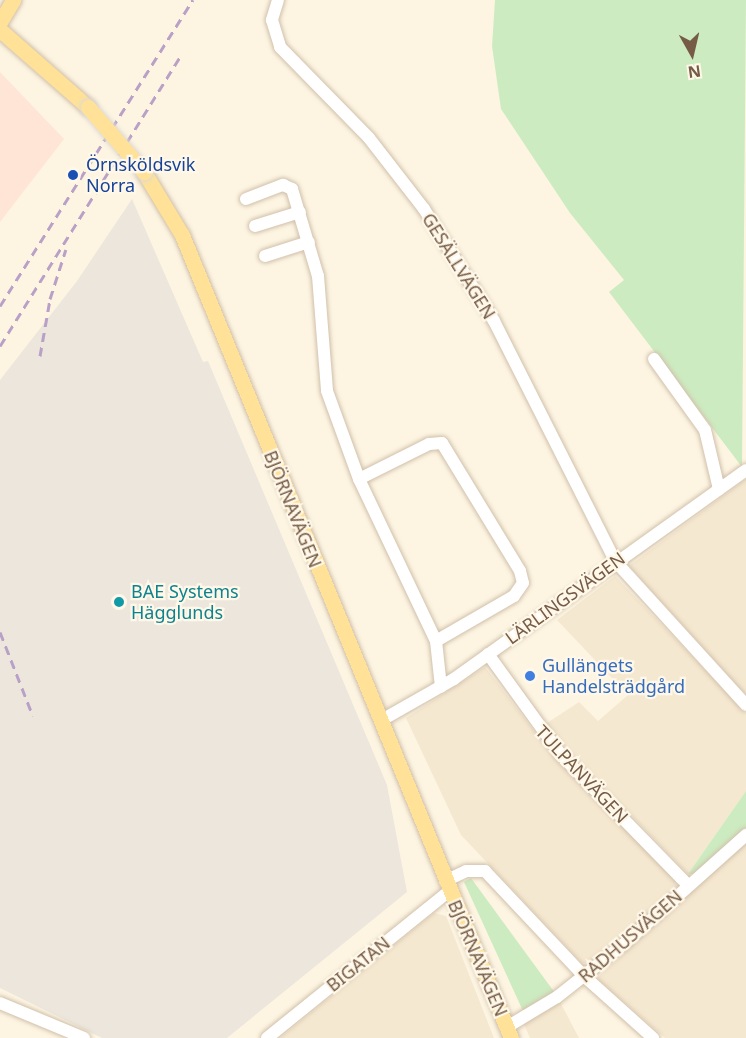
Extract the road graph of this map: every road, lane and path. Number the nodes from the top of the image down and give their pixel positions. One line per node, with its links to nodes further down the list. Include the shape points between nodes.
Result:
1 (13, 0): 3 (main road)
2 (278, 0): 14 (street, GESÄLLVÄGEN, via 272,20 280,47 369,138 424,209 494,321)
3 (0, 22)
4 (0, 30): 19 (main road, BJÖRNAVÄGEN, bridge, via 71,86 144,172 182,235)
5 (246, 199): 6 (street, via 288,186)
6 (300, 212): 7 (street); 8 (street)
7 (255, 226)
8 (309, 242): 9 (street); 12 (street, via 319,282 325,380)
9 (265, 256)
10 (654, 359): 13 (street, via 705,430)
11 (746, 470): 13 (street, LÄRLINGSVÄGEN)
12 (359, 479): 15 (street); 15 (street, via 429,444 442,443 520,571 523,583 514,596)
13 (719, 489): 14 (street, LÄRLINGSVÄGEN)
14 (616, 562): 16 (street, LÄRLINGSVÄGEN); 18 (street, GESÄLLVÄGEN)
15 (436, 641): 17 (street)
16 (488, 654): 17 (street, LÄRLINGSVÄGEN); 21 (street, TULPANVÄGEN, via 561,755)
17 (441, 687): 19 (street, LÄRLINGSVÄGEN)
18 (746, 705)
19 (380, 721): 22 (main road, BJÖRNAVÄGEN)
20 (746, 836): 21 (street, RADHUSVÄGEN)
21 (688, 885): 23 (street, RADHUSVÄGEN)
22 (447, 886): 23 (street, BIGATAN, via 466,871 485,871); 25 (main road, BJÖRNAVÄGEN); 27 (street, BIGATAN)
23 (584, 976): 25 (street, RADHUSVÄGEN); 28 (street, BIGATAN)
24 (0, 1003): 26 (street)
25 (508, 1034)
26 (84, 1038)
27 (267, 1038)
28 (653, 1038)

